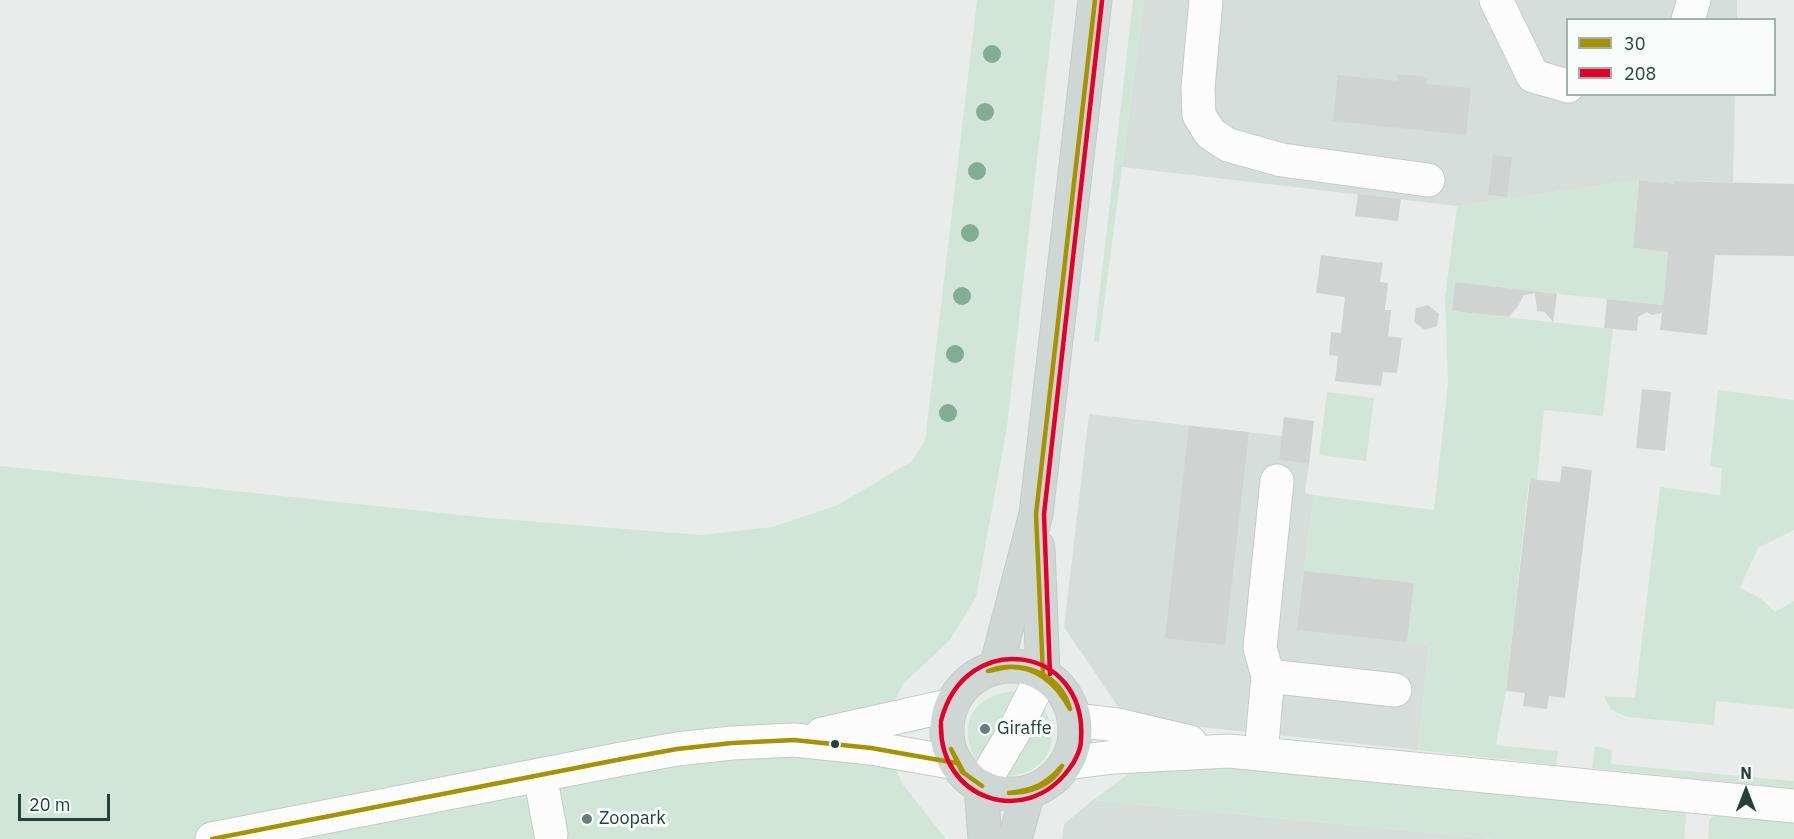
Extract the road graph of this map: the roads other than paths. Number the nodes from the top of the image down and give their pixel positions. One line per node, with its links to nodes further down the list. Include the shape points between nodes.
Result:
1 (1095, 0): 9 (main road)
2 (1206, 0): 7 (street, via 1198,88 1199,115 1210,133 1228,145 1282,160)
3 (1496, 0): 6 (street, via 1533,76)
4 (1694, 0): 5 (street)
5 (1689, 18)
6 (1566, 85)
7 (1428, 180)
8 (1277, 481): 12 (street, via 1260,648)
9 (1036, 514): 10 (main road); 11 (main road)
10 (996, 668): 11 (main road, via 1028,668); 14 (main road, via 963,688)
11 (1042, 674): 15 (main road, via 1058,686); 21 (street, via 1016,730)
12 (1268, 676): 13 (street); 17 (street)
13 (1395, 690)
14 (952, 705): 16 (street); 18 (main road, via 949,745)
15 (1074, 720): 17 (street, via 1118,725); 19 (main road, via 1074,742)
16 (794, 740): 18 (street); 20 (street, via 677,749)
17 (1245, 752): 19 (street, via 1114,757); 23 (street)
18 (956, 763): 21 (main road)
19 (1066, 763): 22 (main road, via 1043,786)
20 (540, 775): 24 (street); 25 (street)
21 (981, 787): 22 (main road, via 1012,794); 26 (main road)
22 (1028, 792): 27 (main road)
23 (1794, 806)
24 (551, 834)
25 (212, 839)
26 (985, 839)
27 (1015, 839)

